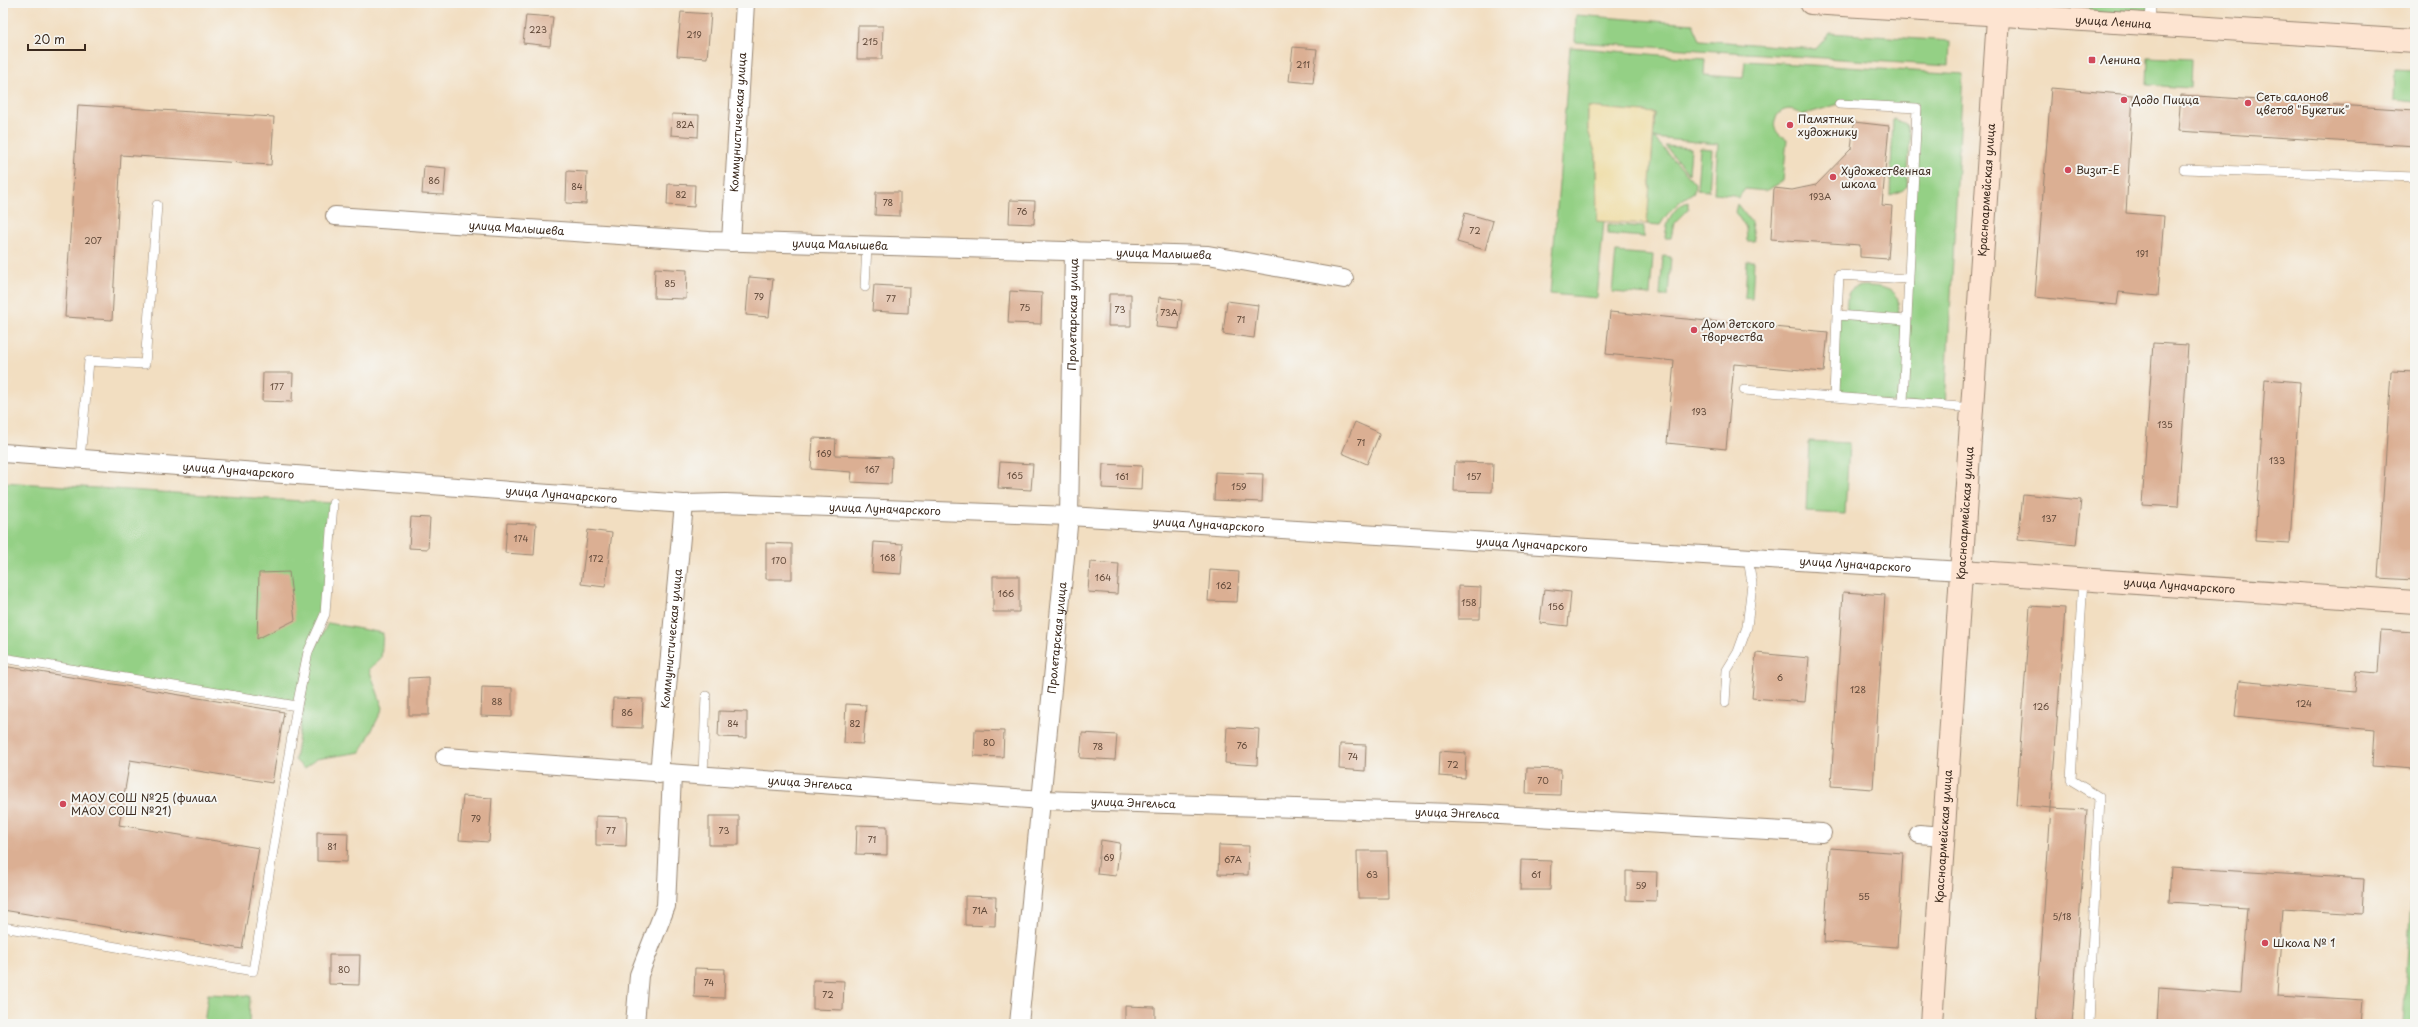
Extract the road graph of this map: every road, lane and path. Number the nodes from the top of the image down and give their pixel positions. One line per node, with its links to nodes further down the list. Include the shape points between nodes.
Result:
1 (745, 3): 12 (street, Коммунистическая улица)
2 (1811, 3): 4 (main road, улица Ленина)
3 (2151, 3): 5 (lane)
4 (1999, 9): 5 (main road, улица Ленина); 23 (main road, Красноармейская улица)
5 (2150, 24): 6 (main road, улица Ленина)
6 (2415, 41)
7 (1839, 104): 16 (lane, via 1917,108)
8 (2184, 169): 9 (lane)
9 (2415, 177)
10 (157, 205): 25 (lane, via 145,364 89,361)
11 (335, 216): 12 (street, улица Малышева)
12 (731, 242): 13 (street, улица Малышева)
13 (867, 245): 14 (street, улица Малышева); 17 (lane)
14 (1074, 250): 15 (street, улица Малышева, via 1208,255); 28 (street, Пролетарская улица)
15 (1344, 279)
16 (1908, 279): 18 (lane, via 1839,275); 19 (lane)
17 (865, 287)
18 (1837, 315): 19 (lane); 21 (lane)
19 (1906, 320): 22 (lane)
20 (1744, 390): 21 (lane)
21 (1834, 397): 22 (lane)
22 (1903, 402): 23 (lane)
23 (1972, 408): 30 (main road, Красноармейская улица)
24 (3, 454): 25 (street, улица Луначарского)
25 (80, 459): 27 (street, улица Луначарского)
26 (333, 503): 36 (lane, via 326,614 308,652)
27 (684, 504): 28 (street, улица Луначарского, via 725,503); 38 (street, Коммунистическая улица)
28 (1069, 516): 29 (street, улица Луначарского); 40 (street, Пролетарская улица)
29 (1748, 558): 30 (street, улица Луначарского); 35 (lane, via 1752,584 1747,627 1738,652 1727,670)
30 (1962, 571): 31 (main road, улица Луначарского); 43 (main road, Красноармейская улица)
31 (2083, 579): 32 (main road, улица Луначарского); 48 (lane, via 2072,780 2099,797)
32 (2415, 602)
33 (3, 658): 36 (lane)
34 (706, 696): 39 (lane)
35 (1725, 703)
36 (297, 706): 44 (lane, via 253,971)
37 (445, 757): 38 (street, улица Энгельса)
38 (666, 774): 39 (street, улица Энгельса); 45 (street, Коммунистическая улица, via 666,906 639,975)
39 (703, 776): 40 (street, улица Энгельса)
40 (1043, 800): 41 (street, улица Энгельса, via 1484,814); 46 (street, Пролетарская улица)
41 (1822, 833)
42 (1918, 834): 43 (street)
43 (1944, 836): 47 (main road, Красноармейская улица)
44 (3, 927)
45 (635, 1024)
46 (1019, 1024)
47 (1931, 1024)
48 (2089, 1024)

